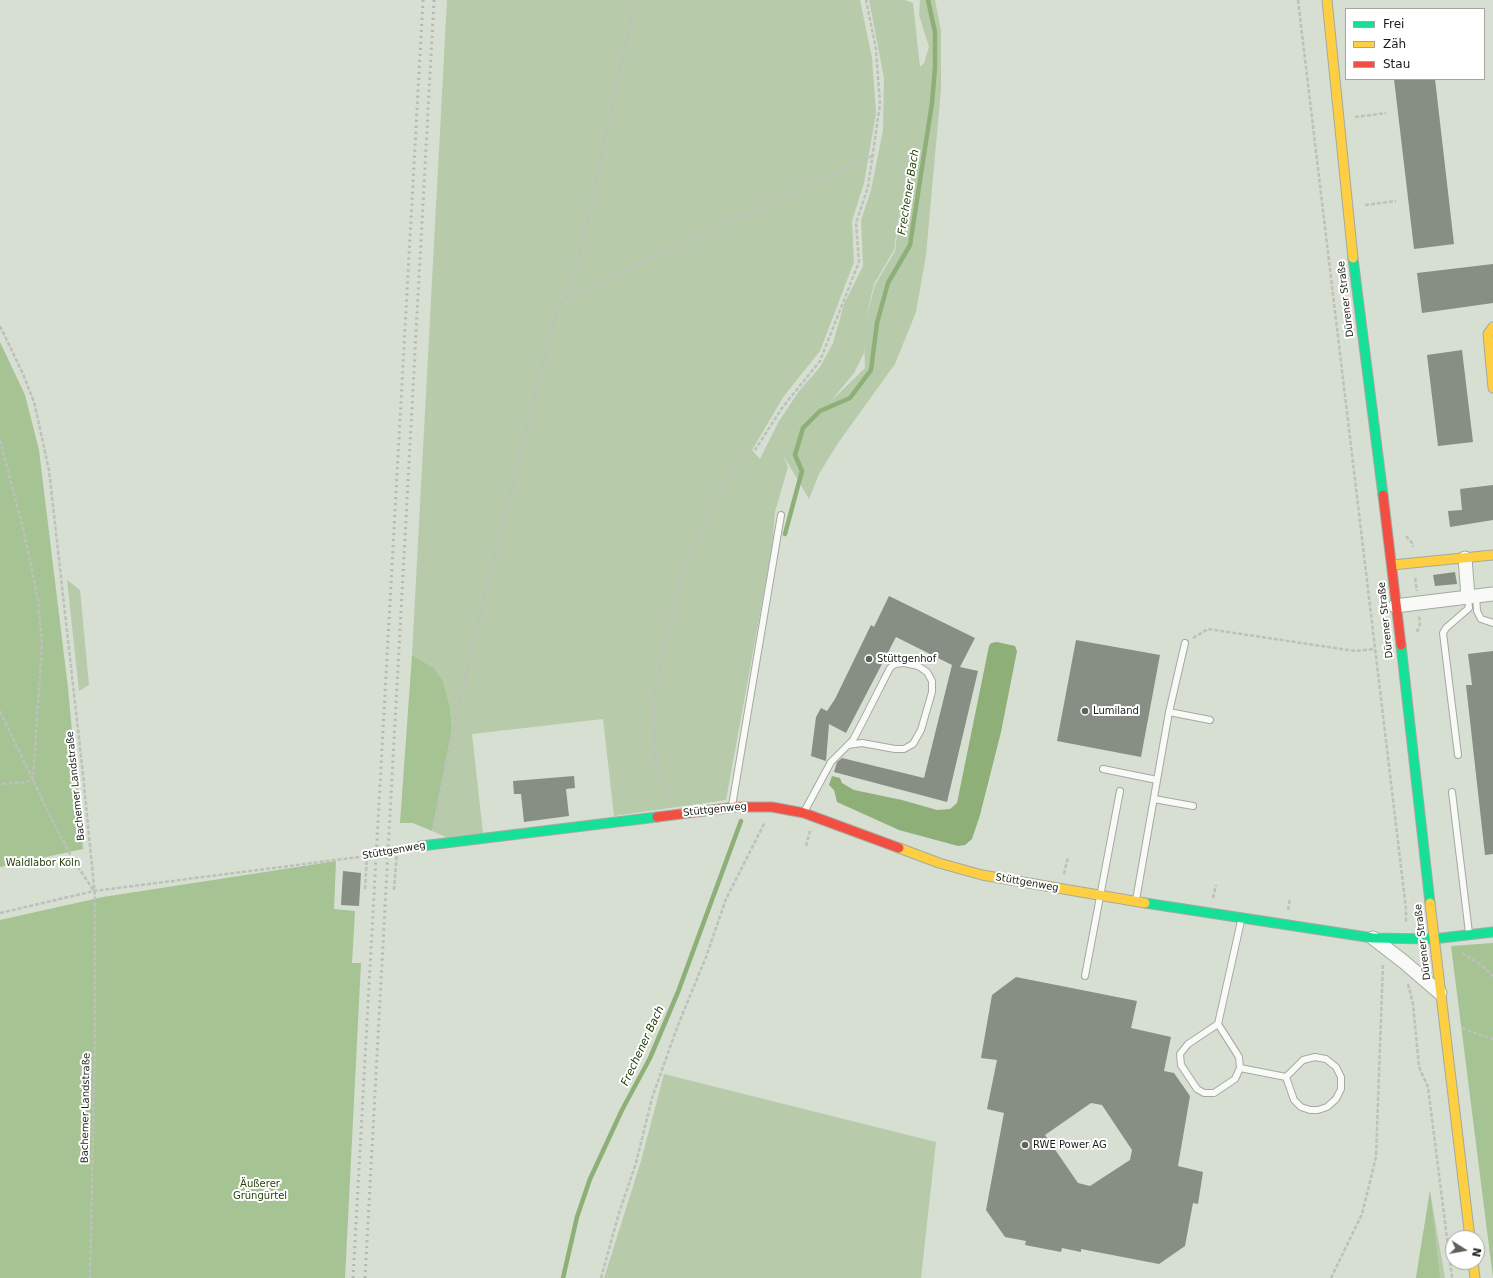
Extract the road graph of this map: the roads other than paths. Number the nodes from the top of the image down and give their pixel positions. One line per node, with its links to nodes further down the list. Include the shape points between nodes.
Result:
1 (1327, 0): 7 (street, Dürener Straße, via 1356,292)
2 (1493, 327): 3 (street, via 1488,334 1488,342)
3 (1493, 388)
4 (781, 515): 23 (lane)
5 (1493, 555): 6 (street)
6 (1465, 558): 7 (street); 9 (street)
7 (1392, 565): 10 (street, Dürener Straße)
8 (1493, 594): 9 (street)
9 (1472, 596): 10 (street); 11 (lane, via 1481,619); 16 (lane, via 1469,608 1443,633)
10 (1395, 606): 32 (street, Dürener Straße)
11 (1493, 623)
12 (1185, 643): 13 (lane)
13 (1169, 712): 14 (lane); 18 (lane)
14 (1210, 720)
15 (848, 745): 15 (lane, via 890,668 895,664 904,663 918,666 927,672 932,681 932,692 921,730 913,744 904,749 862,743); 24 (lane, via 831,762)
16 (1458, 755)
17 (1103, 770): 18 (lane)
18 (1157, 780): 21 (lane)
19 (1120, 791): 26 (lane)
20 (1452, 792): 30 (lane)
21 (1154, 799): 22 (lane); 27 (lane)
22 (1193, 806)
23 (738, 807): 24 (street, Stüttgenweg, via 772,807); 25 (street, Stüttgenweg)
24 (804, 813): 26 (street, Stüttgenweg, via 939,863 982,875)
25 (421, 846)
26 (1100, 895): 27 (street, Stüttgenweg); 33 (lane)
27 (1136, 901): 28 (street, Stüttgenweg)
28 (1242, 919): 31 (street, Stüttgenweg); 35 (lane)
29 (1493, 932): 30 (street, Stüttgenweg)
30 (1469, 934): 32 (street, Stüttgenweg)
31 (1373, 938): 32 (street, Stüttgenweg); 34 (street, Stüttgenweg)
32 (1433, 939): 34 (street, Dürener Straße)
33 (1085, 976)
34 (1440, 993): 38 (street, Dürener Straße)
35 (1218, 1024): 36 (lane, via 1239,1056); 36 (lane, via 1188,1044 1180,1054 1181,1066 1197,1090 1204,1093 1214,1093 1235,1079)
36 (1240, 1068): 37 (lane)
37 (1286, 1077): 37 (lane, via 1303,1060 1315,1057 1326,1059 1336,1067 1341,1077 1341,1089 1336,1100 1327,1107 1310,1110 1301,1107 1294,1100)
38 (1469, 1230)

